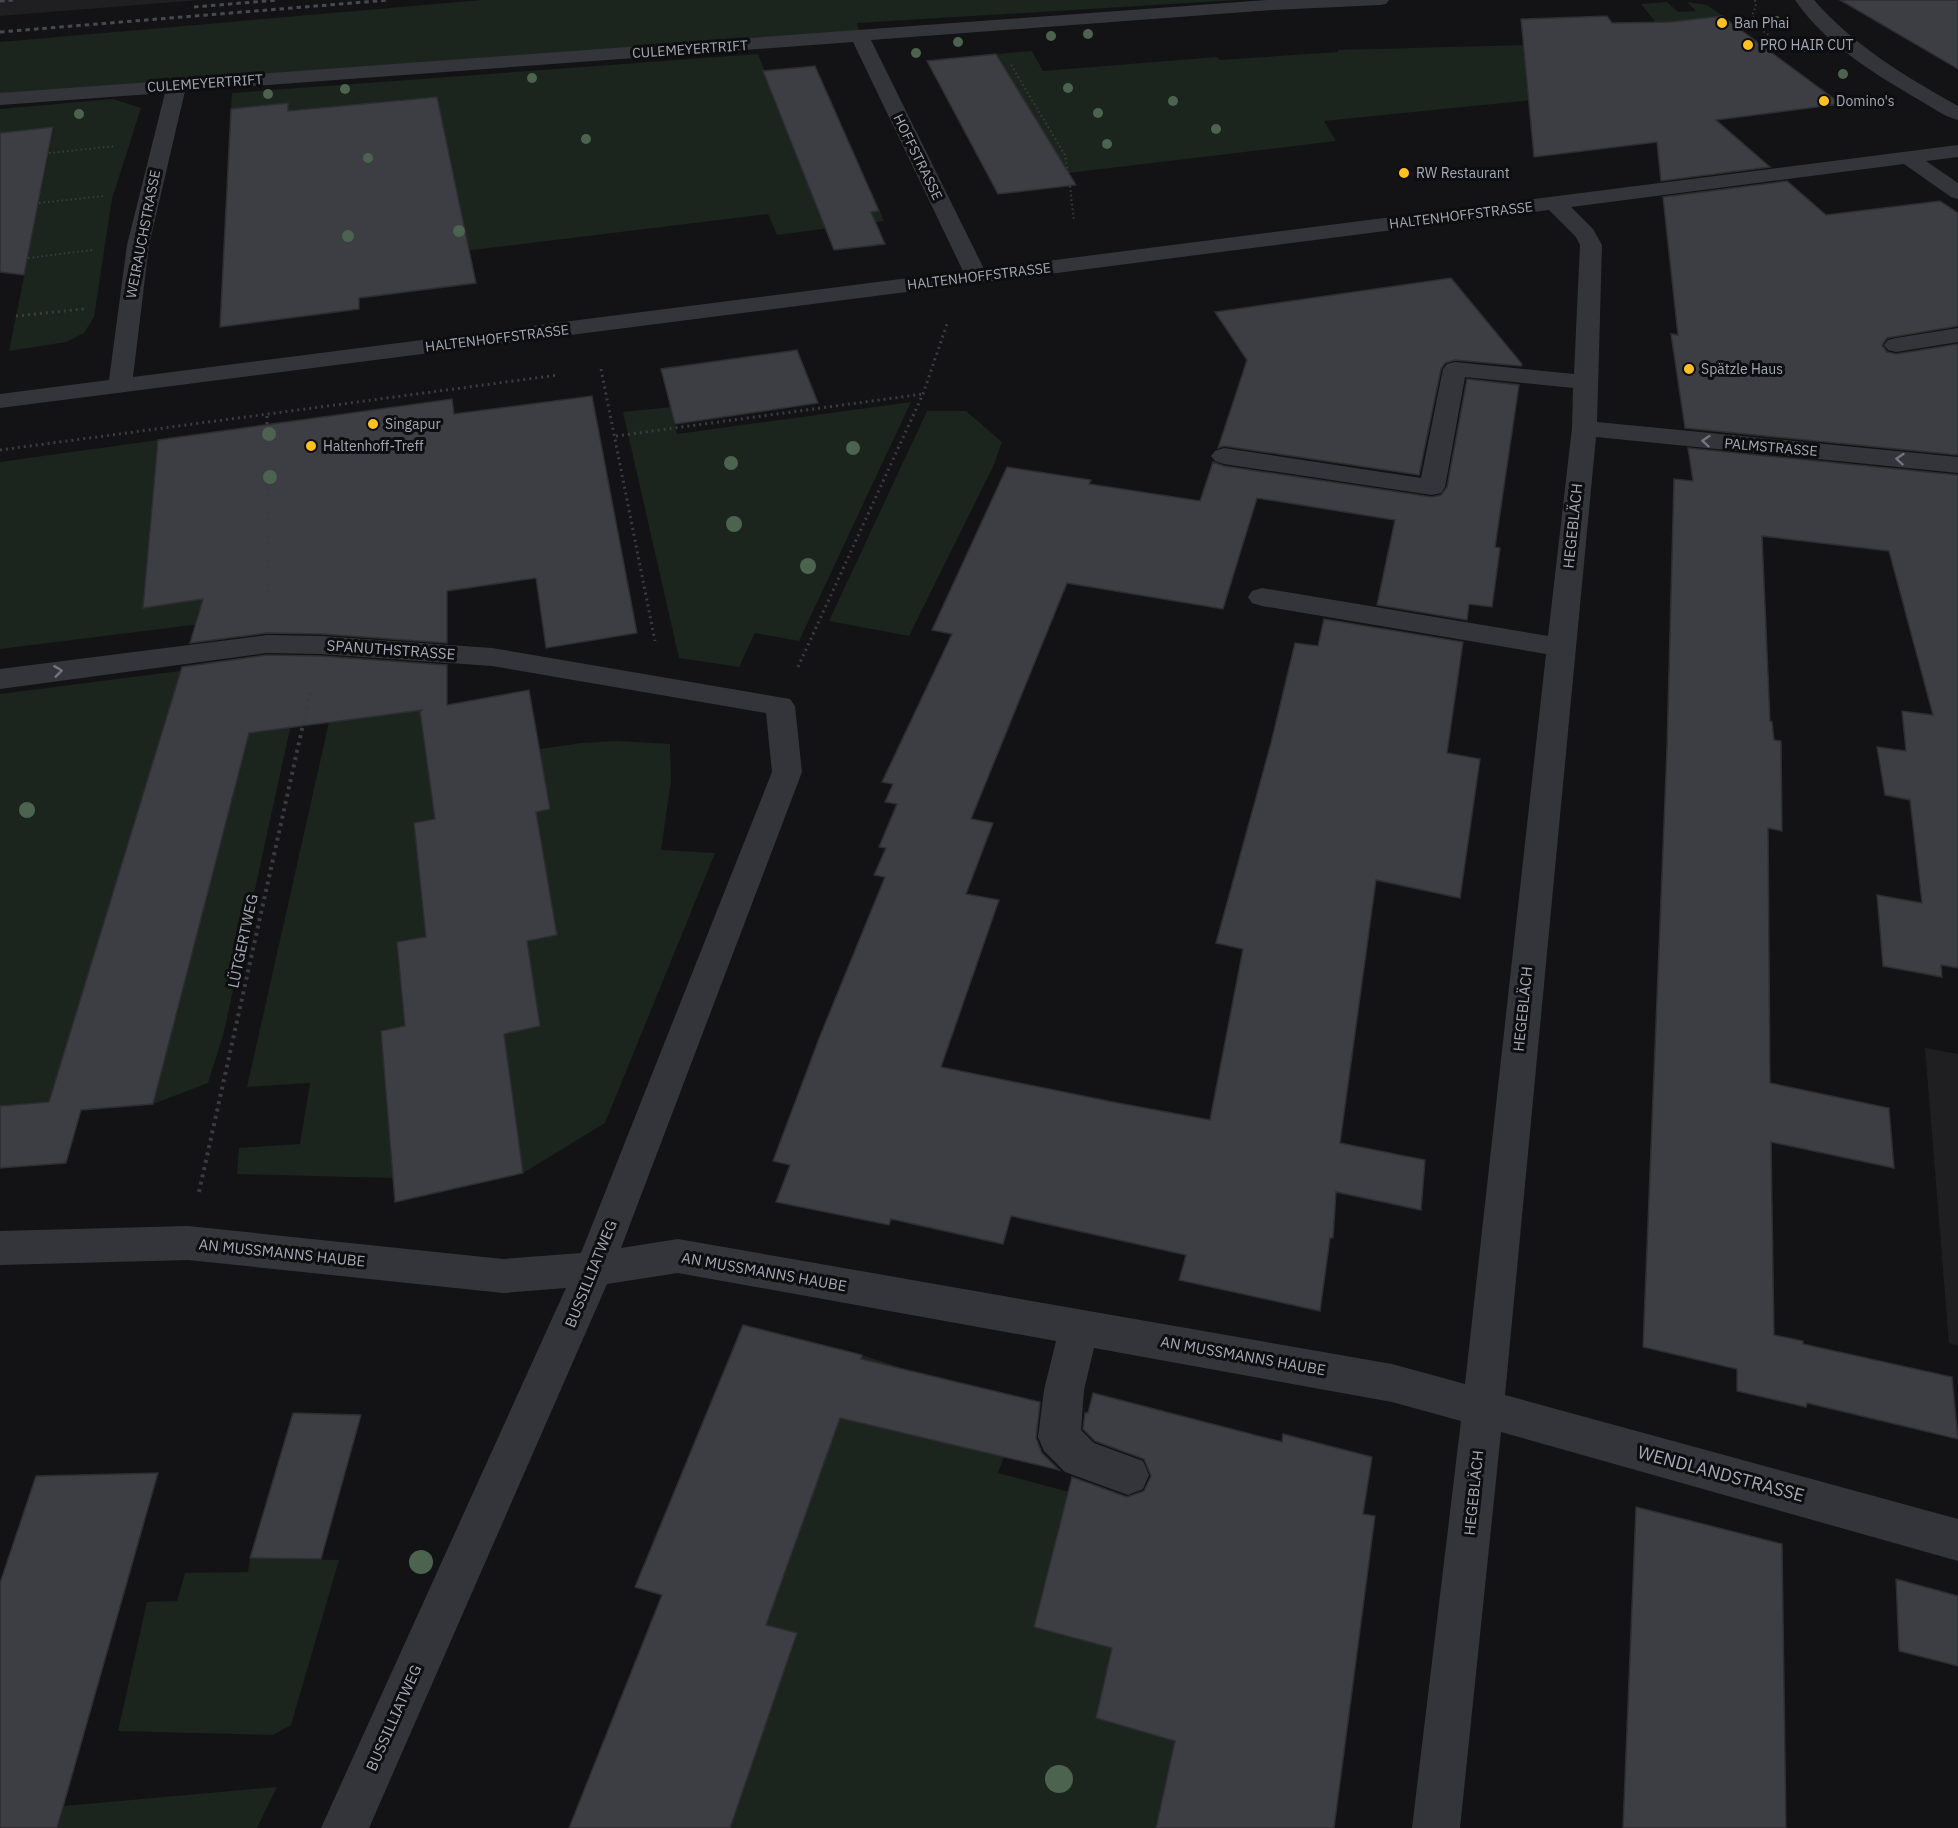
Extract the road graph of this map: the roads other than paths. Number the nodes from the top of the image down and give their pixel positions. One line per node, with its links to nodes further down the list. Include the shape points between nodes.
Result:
1 (1380, 0): 3 (street, CULEMEYERTRIFT)
2 (1804, 0): 6 (street, via 1853,50)
3 (860, 36): 4 (street, CULEMEYERTRIFT); 11 (street, HOFFSTRASSE)
4 (177, 85): 5 (street, CULEMEYERTRIFT); 15 (street, WEIRAUCHSTRASSE, via 138,245)
5 (0, 99)
6 (1958, 114)
7 (1958, 151): 8 (street, HALTENHOFFSTRASSE)
8 (1907, 158): 9 (street); 10 (street, HALTENHOFFSTRASSE)
9 (1958, 193)
10 (1555, 203): 11 (street, HALTENHOFFSTRASSE); 14 (street, HEGEBLÄCH, via 1591,245)
11 (977, 277): 15 (street, HALTENHOFFSTRASSE)
12 (1958, 335): 13 (street)
13 (1896, 345)
14 (1586, 382): 17 (street, HEGEBLÄCH); 18 (street, via 1455,369 1432,487)
15 (120, 386): 16 (street, HALTENHOFFSTRASSE)
16 (0, 401)
17 (1584, 428): 19 (street, PALMSTRASSE, one-way to 17); 21 (street, HEGEBLÄCH)
18 (1224, 456)
19 (1958, 465)
20 (1262, 597): 21 (street)
21 (1560, 647): 27 (street, HEGEBLÄCH)
22 (0, 679): 23 (street, SPANUTHSTRASSE, one-way to 23, via 267,644 321,645 492,657)
23 (780, 706): 25 (street, BUSSILLIATWEG, via 787,772)
24 (0, 1248): 25 (street, AN MUSSMANNS HAUBE, via 188,1243 503,1276)
25 (594, 1269): 26 (street, AN MUSSMANNS HAUBE, via 678,1256); 30 (street, BUSSILLIATWEG)
26 (1079, 1327): 27 (street, AN MUSSMANNS HAUBE, via 1392,1383); 28 (street, via 1064,1390 1059,1437 1080,1458)
27 (1483, 1409): 29 (street, WENDLANDSTRASSE); 31 (street, HEGEBLÄCH)
28 (1128, 1475)
29 (1958, 1540)
30 (345, 1828)
31 (1436, 1828)

